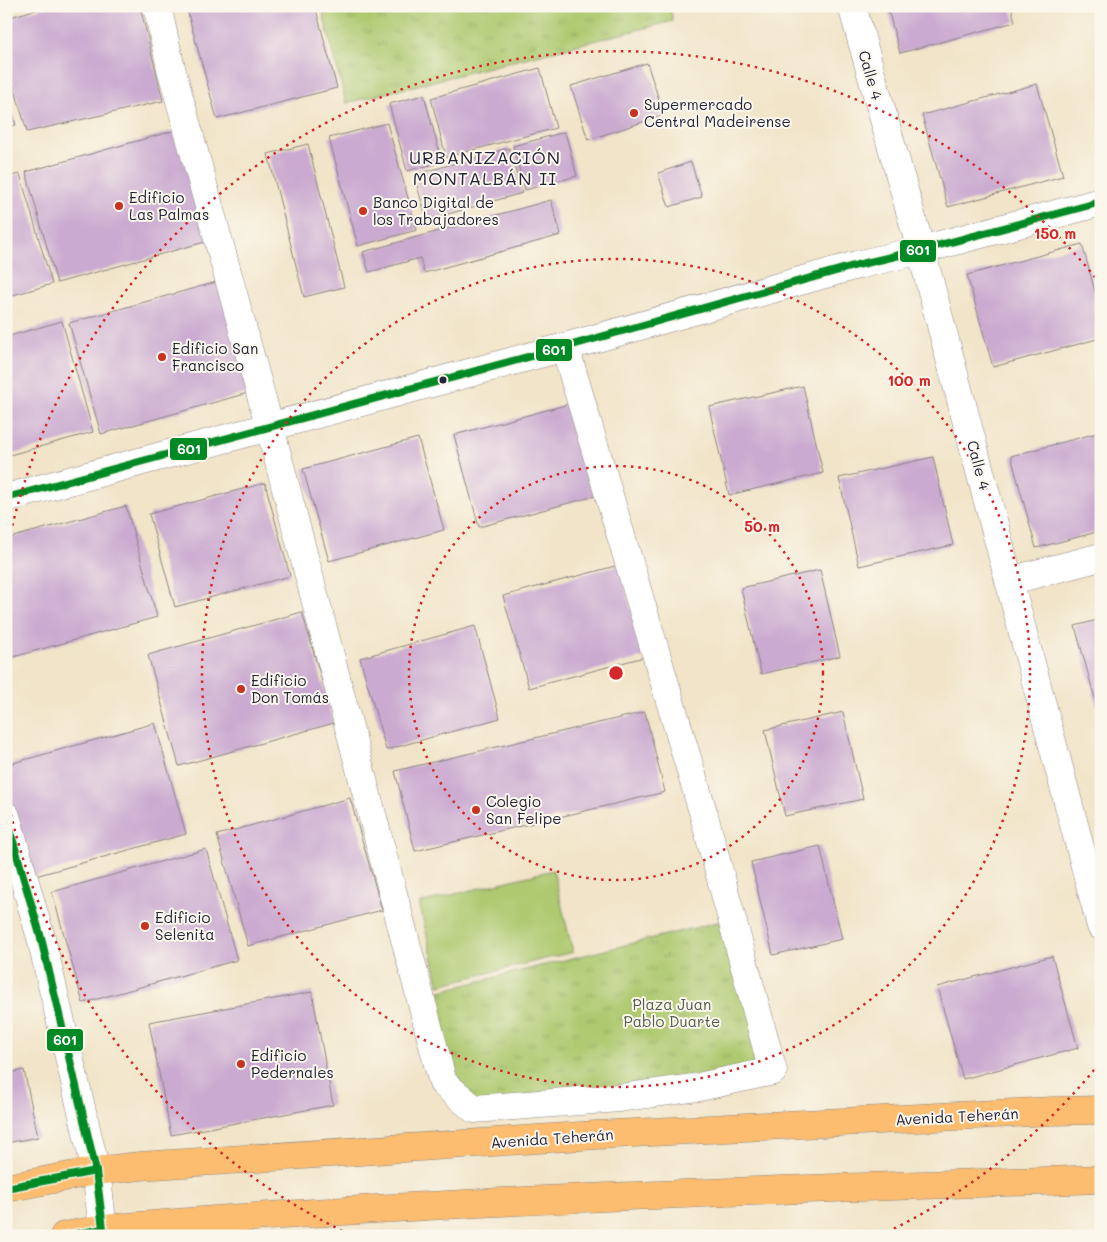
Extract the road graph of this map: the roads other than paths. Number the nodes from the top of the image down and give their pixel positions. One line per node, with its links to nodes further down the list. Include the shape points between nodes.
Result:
1 (157, 6): 6 (street)
2 (852, 6): 4 (street, Calle 4)
3 (1101, 202): 4 (street)
4 (921, 250): 5 (street, via 856,265); 9 (street, Calle 4)
5 (565, 347): 6 (street); 6 (street, via 703,812 773,1071 699,1087 619,1098 474,1109 443,1083)
6 (270, 428): 7 (street)
7 (6, 498)
8 (1101, 557): 9 (street)
9 (1009, 581): 11 (street, Calle 4)
10 (6, 816): 13 (street, via 41,938)
11 (1101, 926)
12 (1101, 1110): 13 (main road, Avenida Teherán, via 596,1135)
13 (96, 1171): 15 (main road, Avenida Teherán); 16 (street)
14 (1101, 1179): 16 (main road, via 363,1209)
15 (6, 1188)
16 (103, 1229): 17 (main road)
17 (64, 1236)

